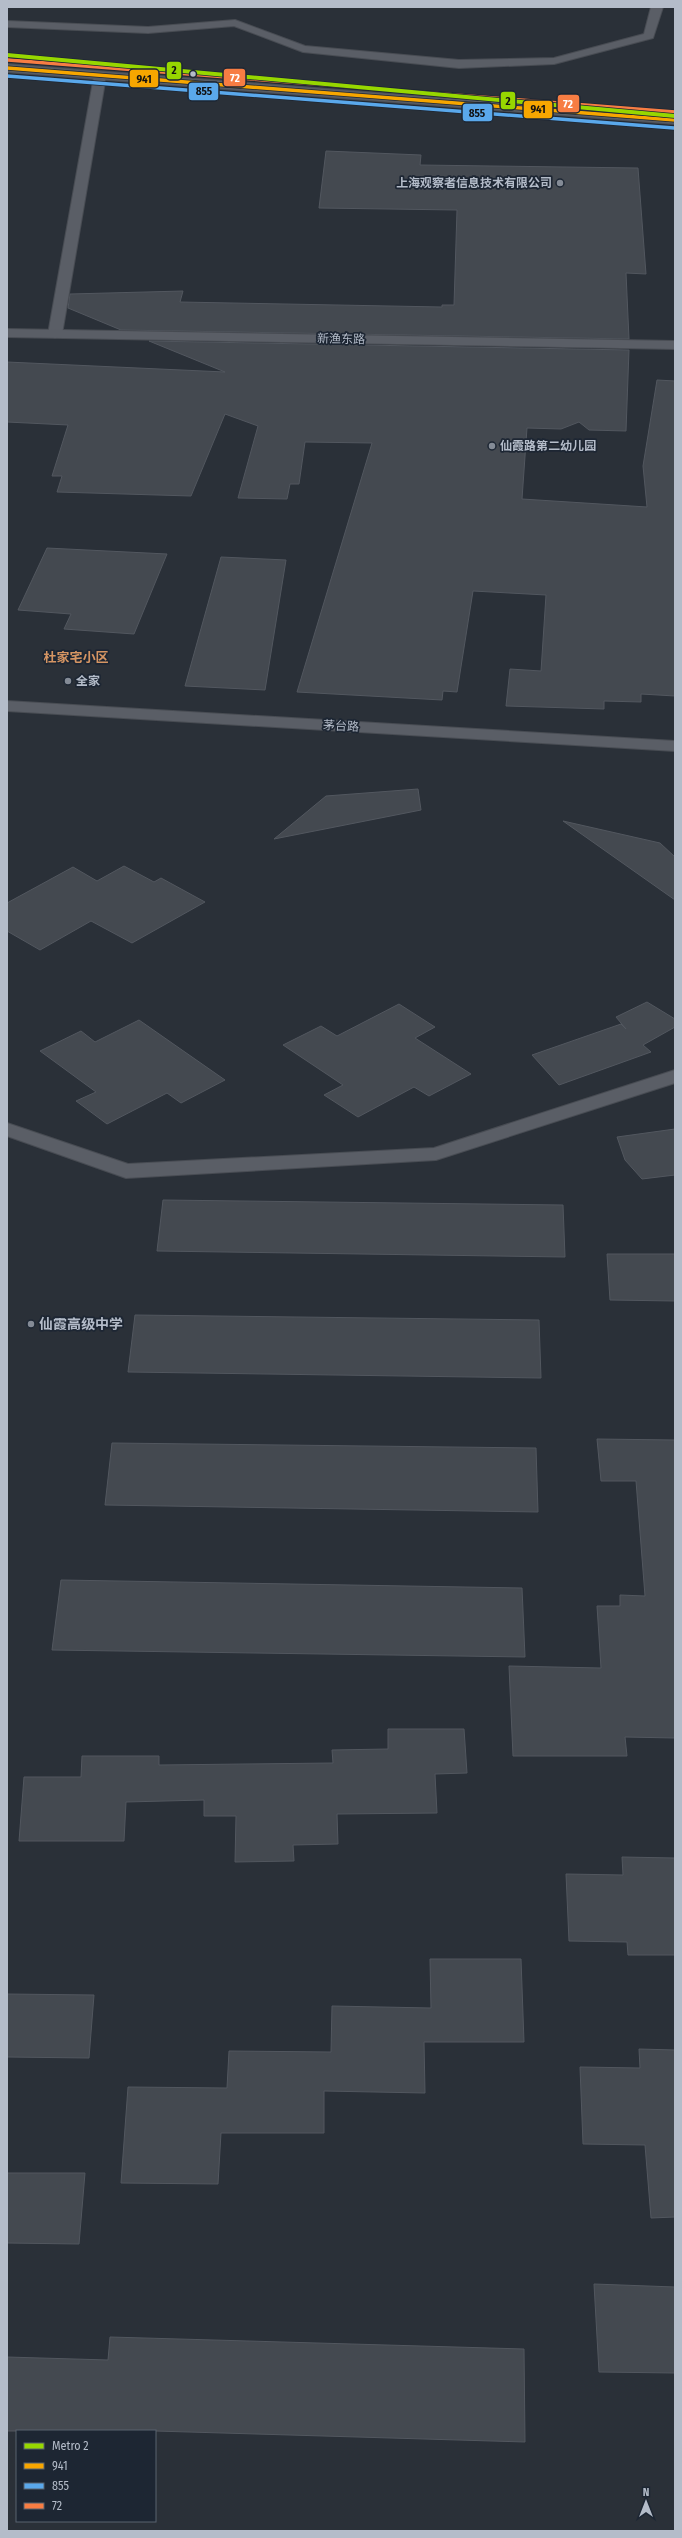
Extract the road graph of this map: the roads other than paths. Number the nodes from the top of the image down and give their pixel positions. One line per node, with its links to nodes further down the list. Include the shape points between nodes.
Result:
1 (658, 7): 2 (street, via 649,36 554,61 459,64 303,49 235,23 148,30)
2 (7, 24)
3 (7, 68): 4 (main road)
4 (100, 76): 5 (main road); 7 (street)
5 (675, 120)
6 (7, 333): 7 (street, 新渔东路)
7 (55, 334): 8 (street, 新渔东路)
8 (675, 345)
9 (7, 706): 10 (street, 茅台路)
10 (675, 746)
11 (675, 1076): 12 (street, via 436,1154 126,1171)
12 (7, 1129)

